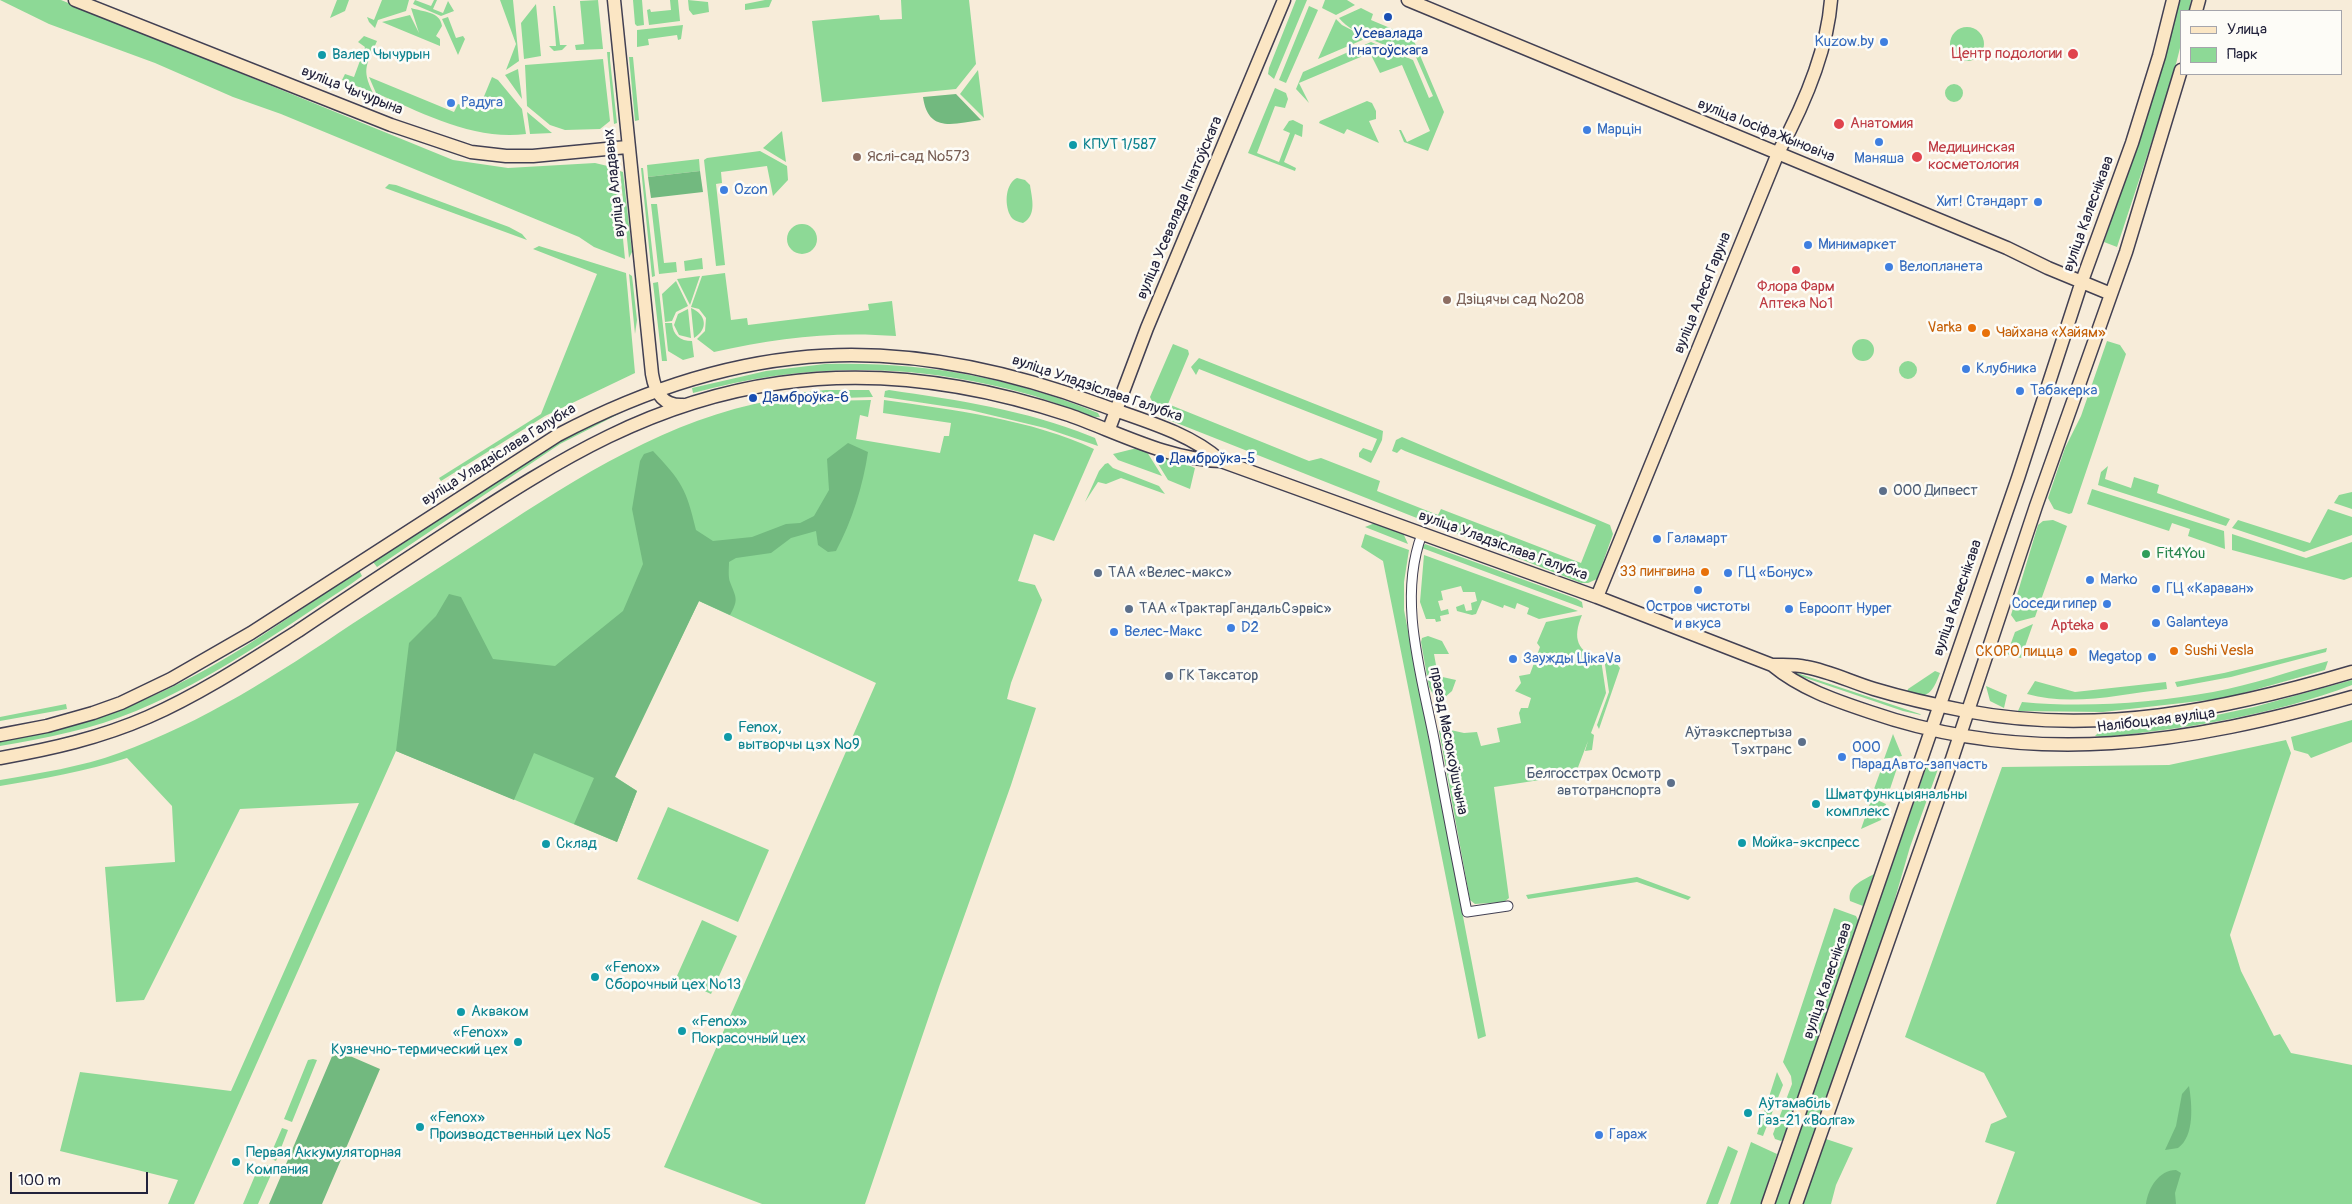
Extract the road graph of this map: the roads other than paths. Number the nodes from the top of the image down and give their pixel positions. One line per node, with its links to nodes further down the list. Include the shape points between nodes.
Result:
1 (75, 0): 8 (main road, вуліца Чычурына, via 391,125 463,150 483,155 518,156)
2 (614, 0): 8 (main road, вуліца Аладавых)
3 (1284, 0): 16 (main road, вуліца Усевалада Ігнатоўскага)
4 (1408, 0): 9 (main road, вуліца Іосіфа Жыновіча)
5 (1831, 0): 9 (main road, вуліца Алеся Гаруна, via 1828,28 1817,63)
6 (2173, 0): 10 (main road, вуліца Калеснікава, via 2132,143)
7 (2180, 73): 11 (main road)
8 (627, 147): 12 (main road, вуліца Аладавых)
9 (1778, 153): 10 (main road, вуліца Іосіфа Жыновіча); 21 (main road, вуліца Алеся Гаруна)
10 (2082, 282): 11 (main road, вуліца Іосіфа Жыновіча); 25 (main road, вуліца Калеснікава, via 2018,478)
11 (2111, 294): 26 (main road)
12 (653, 367): 13 (main road, via 664,378); 14 (main road, вуліца Аладавых)
13 (679, 382): 14 (main road, вуліца Уладзіслава Галубка); 16 (main road, вуліца Уладзіслава Галубка, via 783,359 882,355 989,370 1029,380)
14 (658, 392): 15 (main road, via 674,404); 17 (main road, via 655,410); 28 (main road, вуліца Уладзіслава Галубка, via 601,413 552,439 251,633 171,680 93,714)
15 (683, 404): 17 (main road, вуліца Уладзіслава Галубка); 18 (main road, вуліца Уладзіслава Галубка, via 778,383 822,378 880,378 972,389 1024,401)
16 (1115, 410): 18 (main road, вуліца Усевалада Ігнатоўскага); 19 (main road, вуліца Уладзіслава Галубка, via 1194,440)
17 (650, 417): 30 (main road, вуліца Уладзіслава Галубка, via 591,444 524,484 263,653 182,701 92,738)
18 (1108, 429): 19 (main road, вуліца Уладзіслава Галубка, via 1187,457)
19 (1221, 461): 20 (main road, вуліца Уладзіслава Галубка)
20 (1422, 534): 21 (main road, вуліца Уладзіслава Галубка); 31 (street, праезд Масюкоўшчына, via 1412,577 1413,628 1467,912)
21 (1597, 598): 22 (main road, вуліца Уладзіслава Галубка)
22 (1772, 665): 25 (main road, вуліца Уладзіслава Галубка, via 1804,666); 27 (main road, вуліца Уладзіслава Галубка, via 1793,681 1827,697)
23 (2352, 672): 26 (main road, Налібоцкая вуліца, via 2244,700 2138,718 2084,723 2050,722)
24 (2352, 697): 29 (main road, Налібоцкая вуліца, via 2259,722 2144,742 2044,745)
25 (1938, 705): 26 (main road, вуліца Уладзіслава Галубка); 27 (main road, вуліца Калеснікава)
26 (1968, 711): 29 (main road)
27 (1930, 730): 29 (main road, вуліца Уладзіслава Галубка); 32 (main road, вуліца Калеснікава)
28 (0, 734)
29 (1960, 736): 33 (main road)
30 (0, 758)
31 (1508, 906)
32 (1768, 1204)
33 (1796, 1204)

